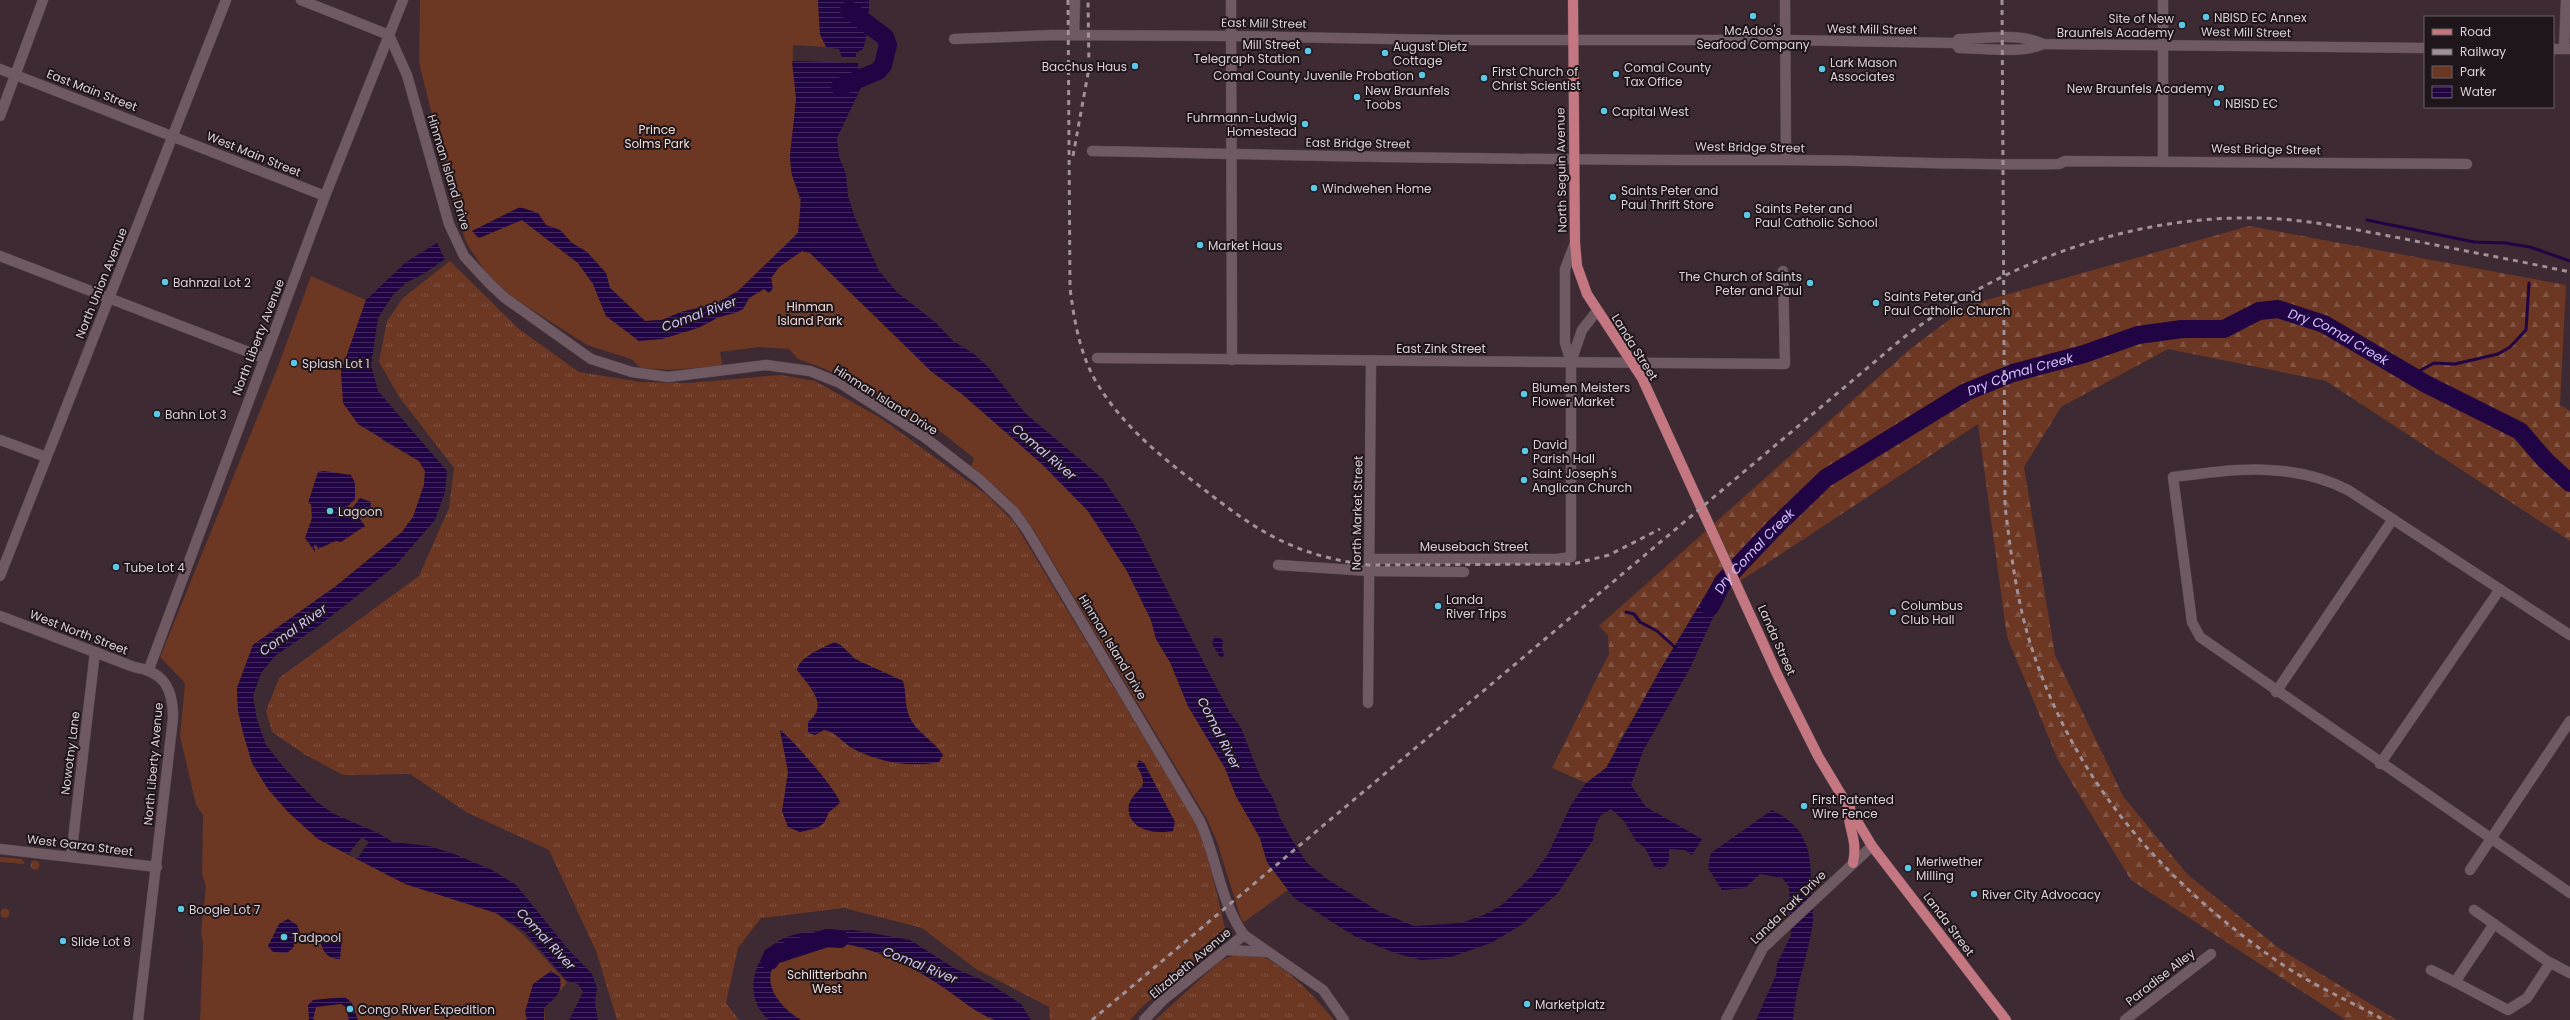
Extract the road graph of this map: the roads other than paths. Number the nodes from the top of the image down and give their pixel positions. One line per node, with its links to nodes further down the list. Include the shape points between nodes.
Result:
1 (43, 0): 22 (street)
2 (226, 0): 24 (street, North Union Avenue)
3 (301, 0): 11 (street)
4 (403, 0): 11 (street, North Liberty Avenue)
5 (1075, 0): 12 (street)
6 (1231, 0): 13 (street)
7 (1573, 0): 15 (main road, North Seguin Avenue)
8 (1785, 0): 16 (street)
9 (2163, 0): 17 (street)
10 (2566, 0): 20 (street)
11 (389, 35): 31 (street, North Liberty Avenue); 72 (street, Hinman Island Drive, via 407,75 455,239 474,269 505,298 592,359 632,372 668,377 777,365 796,367 822,375 923,436 980,480 1014,512 1040,551 1200,821 1212,848 1230,912)
12 (1074, 35): 13 (street, East Mill Street); 14 (street, East Mill Street)
13 (1232, 36): 15 (street, East Mill Street, via 1422,40); 26 (street)
14 (954, 39)
15 (1573, 39): 16 (street, West Mill Street); 27 (main road, North Seguin Avenue)
16 (1785, 40): 17 (street, West Mill Street, via 1955,43 1959,39 2002,38 2034,39 2043,44); 28 (street)
17 (2163, 44): 18 (street, West Mill Street); 29 (street)
18 (2424, 48)
19 (2554, 49): 20 (street)
20 (2567, 49)
21 (0, 69): 22 (street, East Main Street)
22 (16, 75): 23 (street); 24 (street, East Main Street)
23 (0, 116)
24 (174, 136): 31 (street, West Main Street); 35 (street, North Union Avenue)
25 (1092, 151): 26 (street, East Bridge Street)
26 (1232, 154): 27 (street, East Bridge Street); 39 (street)
27 (1574, 158): 28 (street, West Bridge Street); 32 (main road, North Seguin Avenue)
28 (1786, 160): 29 (street, West Bridge Street)
29 (2163, 160): 30 (street, West Bridge Street)
30 (2467, 164)
31 (325, 196): 37 (street, North Liberty Avenue)
32 (1575, 243): 36 (main road, Landa Street, via 1582,280); 41 (street, North Seguin Avenue, via 1565,269 1566,343)
33 (0, 256): 35 (street)
34 (1783, 271): 42 (street, East Zink Street, via 1786,364)
35 (109, 297): 37 (street); 44 (street, North Union Avenue)
36 (1597, 312): 41 (street, North Seguin Avenue, via 1582,330); 42 (main road, Landa Street)
37 (264, 358): 56 (street, North Liberty Avenue)
38 (1097, 358): 39 (street, East Zink Street)
39 (1232, 360): 40 (street, East Zink Street)
40 (1371, 361): 41 (street, East Zink Street); 47 (street, North Market Street)
41 (1571, 362): 42 (street, East Zink Street); 46 (street, North Seguin Avenue)
42 (1632, 362): 61 (main road, Landa Street, via 1659,414 1778,676 1818,756)
43 (0, 440): 44 (street)
44 (46, 456): 51 (street, North Union Avenue)
45 (2393, 519): 52 (street); 57 (street); 57 (street, via 2348,490 2306,473 2278,469 2173,477 2192,622 2207,644)
46 (1572, 549): 47 (street, Meusebach Street, via 1572,557 1557,559)
47 (1369, 559): 49 (street, North Market Street)
48 (1278, 564): 49 (street)
49 (1369, 571): 50 (street); 58 (street, North Market Street)
50 (1464, 572)
51 (0, 576)
52 (2500, 589): 54 (street); 60 (street)
53 (0, 616): 55 (street, West North Street)
54 (2570, 635)
55 (95, 652): 56 (street, West North Street, via 134,667); 65 (street, Nowotny Lane)
56 (149, 669): 67 (street, North Liberty Avenue, via 166,685 173,706)
57 (2276, 692): 60 (street)
58 (1368, 703)
59 (2570, 721): 62 (street)
60 (2380, 764): 62 (street)
61 (1850, 807): 63 (main road, Landa Street); 66 (main road, via 1847,817 1856,849)
62 (2491, 840): 68 (street); 69 (street)
63 (1872, 846): 66 (street, Landa Park Drive); 84 (main road, Landa Street)
64 (0, 849): 65 (street, West Garza Street)
65 (71, 857): 67 (street, West Garza Street)
66 (1853, 863): 83 (street, Landa Park Drive, via 1770,940 1756,958)
67 (157, 867): 80 (street, North Liberty Avenue)
68 (2470, 870)
69 (2570, 894)
70 (2474, 910): 71 (street)
71 (2494, 924): 76 (street); 79 (street)
72 (1244, 935): 73 (street, Elizabeth Avenue); 74 (street, Elizabeth Avenue)
73 (1227, 950): 74 (street); 81 (street, Elizabeth Avenue, via 1164,1000)
74 (1267, 952): 82 (street, Elizabeth Avenue, via 1323,990)
75 (2211, 954): 85 (street, Paradise Alley)
76 (2550, 962): 78 (street); 79 (street, via 2527,998 2508,1010)
77 (2431, 970): 79 (street)
78 (2570, 974)
79 (2455, 982)
80 (138, 1020)
81 (1144, 1020)
82 (1344, 1020)
83 (1726, 1020)
84 (2006, 1020)
85 (2125, 1020)

